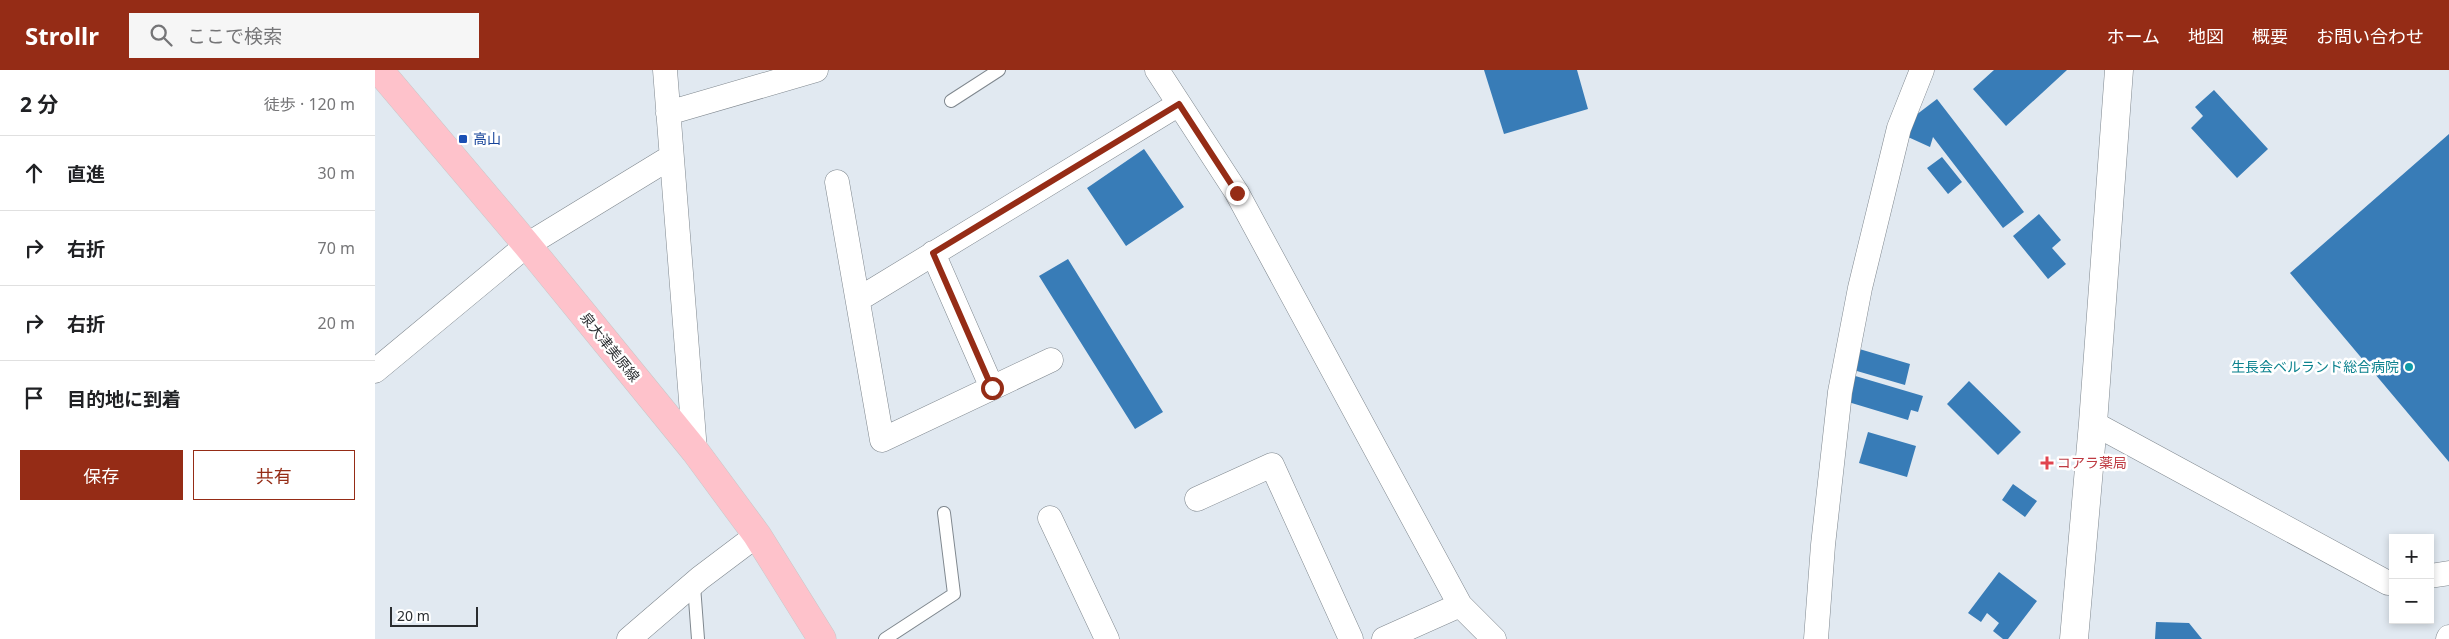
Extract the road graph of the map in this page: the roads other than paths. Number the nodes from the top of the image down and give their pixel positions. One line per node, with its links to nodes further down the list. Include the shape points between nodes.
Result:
1 (379, 70): 13 (main road, 泉大津美原線)
2 (665, 70): 10 (street)
3 (816, 70): 10 (street)
4 (999, 70): 8 (lane)
5 (1157, 70): 9 (street)
6 (1922, 70): 38 (street, via 1899,128 1860,288 1840,392)
7 (2119, 70): 19 (street)
8 (951, 102)
9 (1179, 104): 14 (street); 29 (street, via 1237,193)
10 (668, 113): 11 (street)
11 (671, 158): 13 (street); 20 (street)
12 (837, 182): 15 (street)
13 (527, 245): 17 (street); 20 (main road, 泉大津美原線)
14 (933, 253): 15 (street); 18 (street)
15 (859, 299): 18 (street, via 882,440)
16 (1051, 360): 18 (street)
17 (375, 371)
18 (992, 388)
19 (2093, 423): 27 (street); 39 (street)
20 (695, 451): 24 (main road, 泉大津美原線)
21 (1197, 499): 35 (street, via 1272,465)
22 (944, 513): 33 (lane, via 954,594)
23 (1050, 518): 34 (street)
24 (757, 535): 28 (street); 32 (main road, 泉大津美原線)
25 (2449, 574): 26 (street)
26 (2434, 576)
27 (2389, 583)
28 (694, 586): 30 (street); 31 (lane)
29 (1461, 605): 36 (street); 37 (street)
30 (629, 639)
31 (698, 639)
32 (822, 639)
33 (885, 639)
34 (1107, 639)
35 (1351, 639)
36 (1384, 639)
37 (1494, 639)
38 (1816, 639)
39 (2074, 639)

